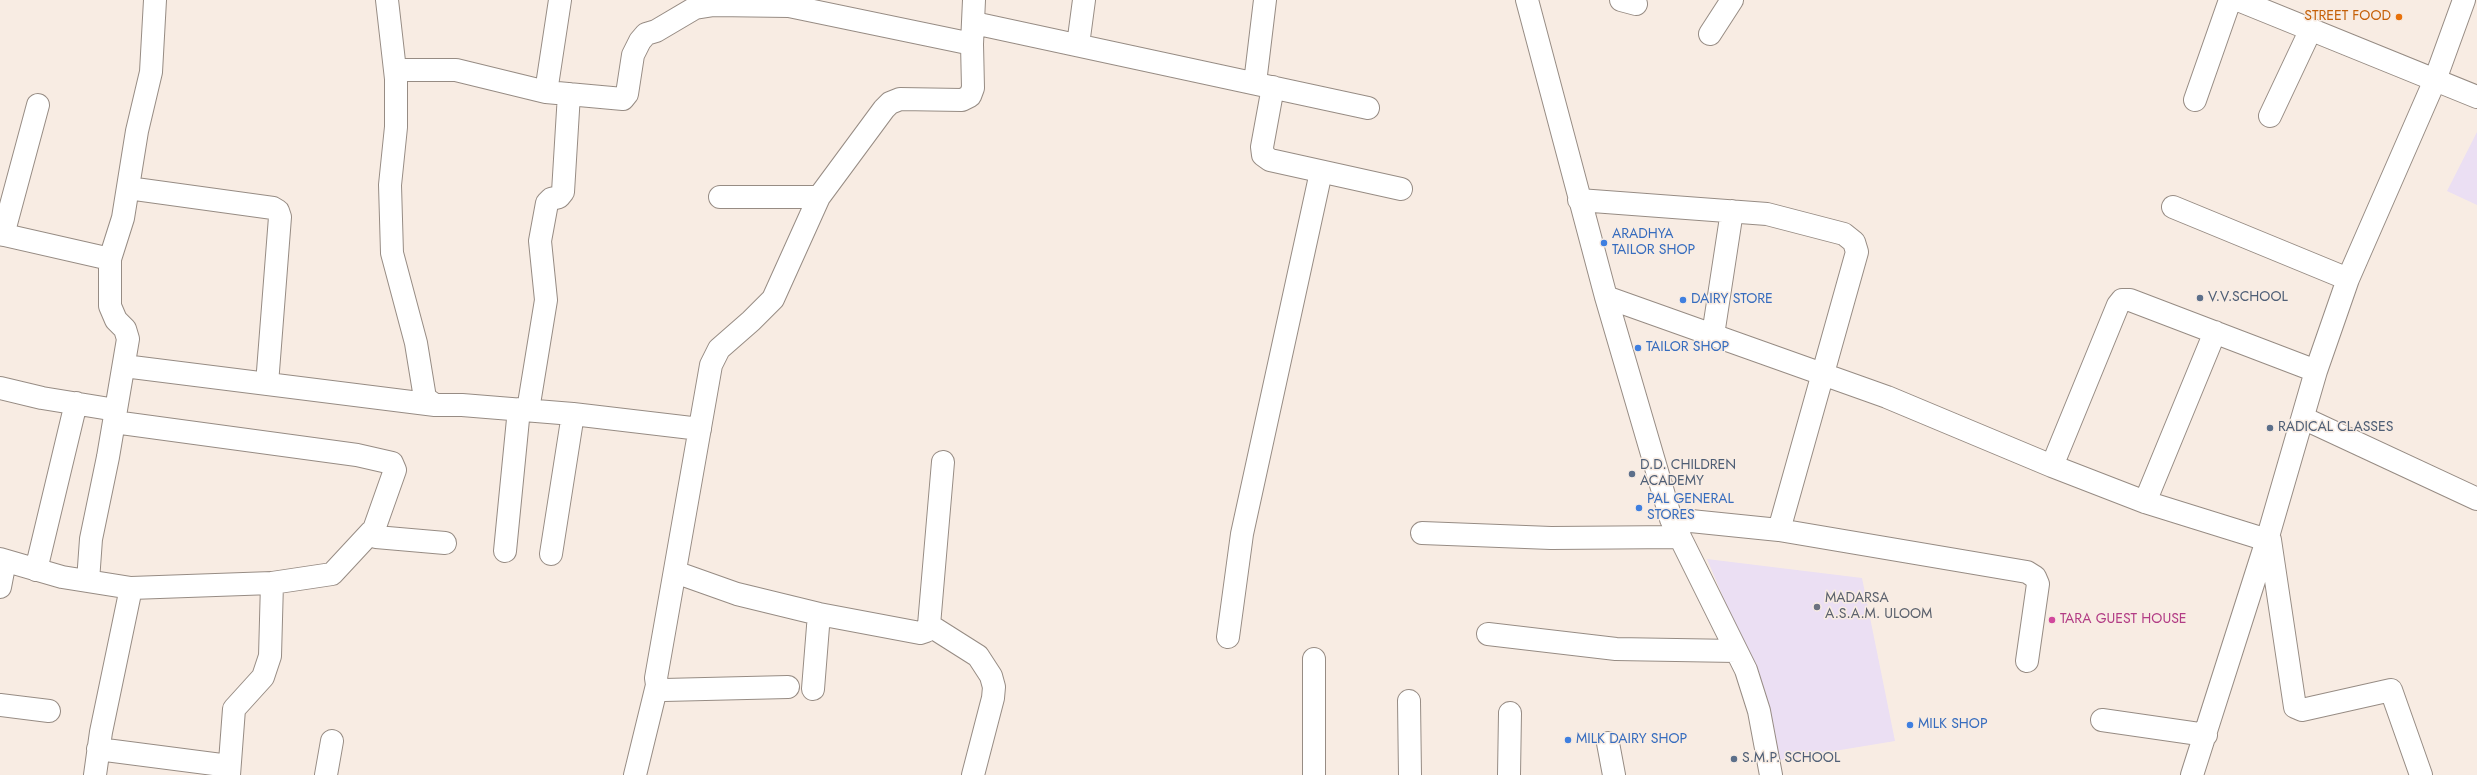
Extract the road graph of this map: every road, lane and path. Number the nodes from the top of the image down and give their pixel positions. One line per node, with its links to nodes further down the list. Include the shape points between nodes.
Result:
1 (155, 0): 28 (street, via 151,72 137,131)
2 (387, 0): 17 (street)
3 (560, 0): 20 (street)
4 (974, 0): 14 (street)
5 (1084, 0): 16 (street)
6 (1265, 0): 19 (street)
7 (1527, 0): 32 (street)
8 (1732, 0): 15 (street)
9 (2230, 0): 23 (street)
10 (2238, 0): 13 (street)
11 (2464, 0): 18 (street)
12 (714, 2): 14 (street, via 789,6); 21 (street, via 695,8 656,31 646,34 633,55 627,94 623,99)
13 (2311, 29): 18 (street); 26 (street)
14 (973, 34): 16 (street); 31 (street, via 973,88 970,96 962,100 900,99 890,102)
15 (1710, 34)
16 (1078, 45): 19 (street)
17 (395, 70): 20 (street, via 456,70); 47 (street, via 396,127 390,185 392,253 416,343 425,398)
18 (2435, 80): 22 (street); 37 (street)
19 (1264, 85): 25 (street); 27 (street, via 1263,155 1270,160)
20 (546, 92): 21 (street)
21 (569, 94): 48 (street, via 563,192 559,197 546,203 540,241 546,300)
22 (2477, 97)
23 (2195, 100)
24 (38, 105): 35 (street)
25 (1368, 108)
26 (2270, 116)
27 (1321, 172): 29 (street); 75 (street, via 1242,534)
28 (128, 188): 36 (street, via 123,218); 44 (street, via 273,208 278,211 280,217)
29 (1401, 189)
30 (720, 197): 31 (street)
31 (819, 197): 52 (street, via 773,299 751,322 719,348 714,360)
32 (1579, 200): 34 (street); 38 (street)
33 (2173, 207): 37 (street)
34 (1732, 211): 40 (street); 43 (street, via 1767,214 1844,234 1854,242 1857,252)
35 (2, 234): 36 (street)
36 (110, 259): 41 (street, via 110,306 116,320 125,329 128,339)
37 (2348, 279): 42 (street)
38 (1606, 297): 40 (street); 57 (street)
39 (2215, 332): 42 (street); 54 (street, via 2130,300 2122,300); 56 (street)
40 (1713, 335): 43 (street)
41 (124, 366): 44 (street); 50 (street)
42 (2316, 371): 51 (street)
43 (1822, 374): 54 (street, via 1887,397); 58 (street)
44 (267, 384): 47 (street)
45 (0, 388): 46 (street)
46 (76, 403): 50 (street); 66 (street)
47 (435, 404): 48 (street)
48 (524, 410): 49 (street); 63 (street)
49 (573, 414): 52 (street); 64 (street)
50 (115, 416): 59 (street, via 357,455 392,463 395,470); 68 (street, via 91,539)
51 (2303, 418): 55 (street); 61 (street)
52 (700, 429): 67 (street)
53 (943, 462): 73 (street)
54 (2052, 466): 56 (street)
55 (2477, 499)
56 (2145, 502): 61 (street)
57 (1675, 528): 58 (street); 60 (street, via 1552,538); 76 (street)
58 (1779, 530): 78 (street, via 2027,572 2035,577 2038,584)
59 (371, 532): 62 (street, via 376,537); 69 (street, via 332,574)
60 (1422, 533)
61 (2268, 537): 87 (street); 102 (street, via 2295,707 2302,710 2391,690)
62 (446, 543)
63 (506, 551)
64 (551, 554)
65 (3, 560): 66 (street); 70 (street)
66 (36, 570): 68 (street)
67 (675, 572): 72 (street, via 738,594); 79 (street, via 656,678)
68 (88, 581): 71 (street)
69 (272, 583): 71 (street); 91 (street, via 270,656 263,677 234,709)
70 (0, 587)
71 (131, 588): 90 (street)
72 (819, 614): 73 (street, via 920,633 926,631); 81 (street)
73 (929, 625): 95 (street, via 978,656 991,676 993,698)
74 (1488, 634): 76 (street, via 1616,649)
75 (1228, 637)
76 (1736, 650): 100 (street, via 1746,670 1759,712)
77 (1314, 659): 96 (street)
78 (2027, 661)
79 (657, 685): 80 (street, via 664,690); 94 (street)
80 (788, 687)
81 (813, 689)
82 (1409, 701): 97 (street)
83 (0, 705): 84 (street)
84 (49, 711)
85 (1510, 713): 98 (street)
86 (2102, 720): 87 (street)
87 (2206, 735): 101 (street)
88 (332, 741): 93 (street)
89 (1608, 743): 99 (street)
90 (98, 749): 91 (street); 92 (street)
91 (229, 770)
92 (96, 775)
93 (326, 775)
94 (635, 775)
95 (973, 775)
96 (1314, 775)
97 (1410, 775)
98 (1509, 775)
99 (1614, 775)
100 (1770, 775)
101 (2192, 775)
102 (2421, 775)

